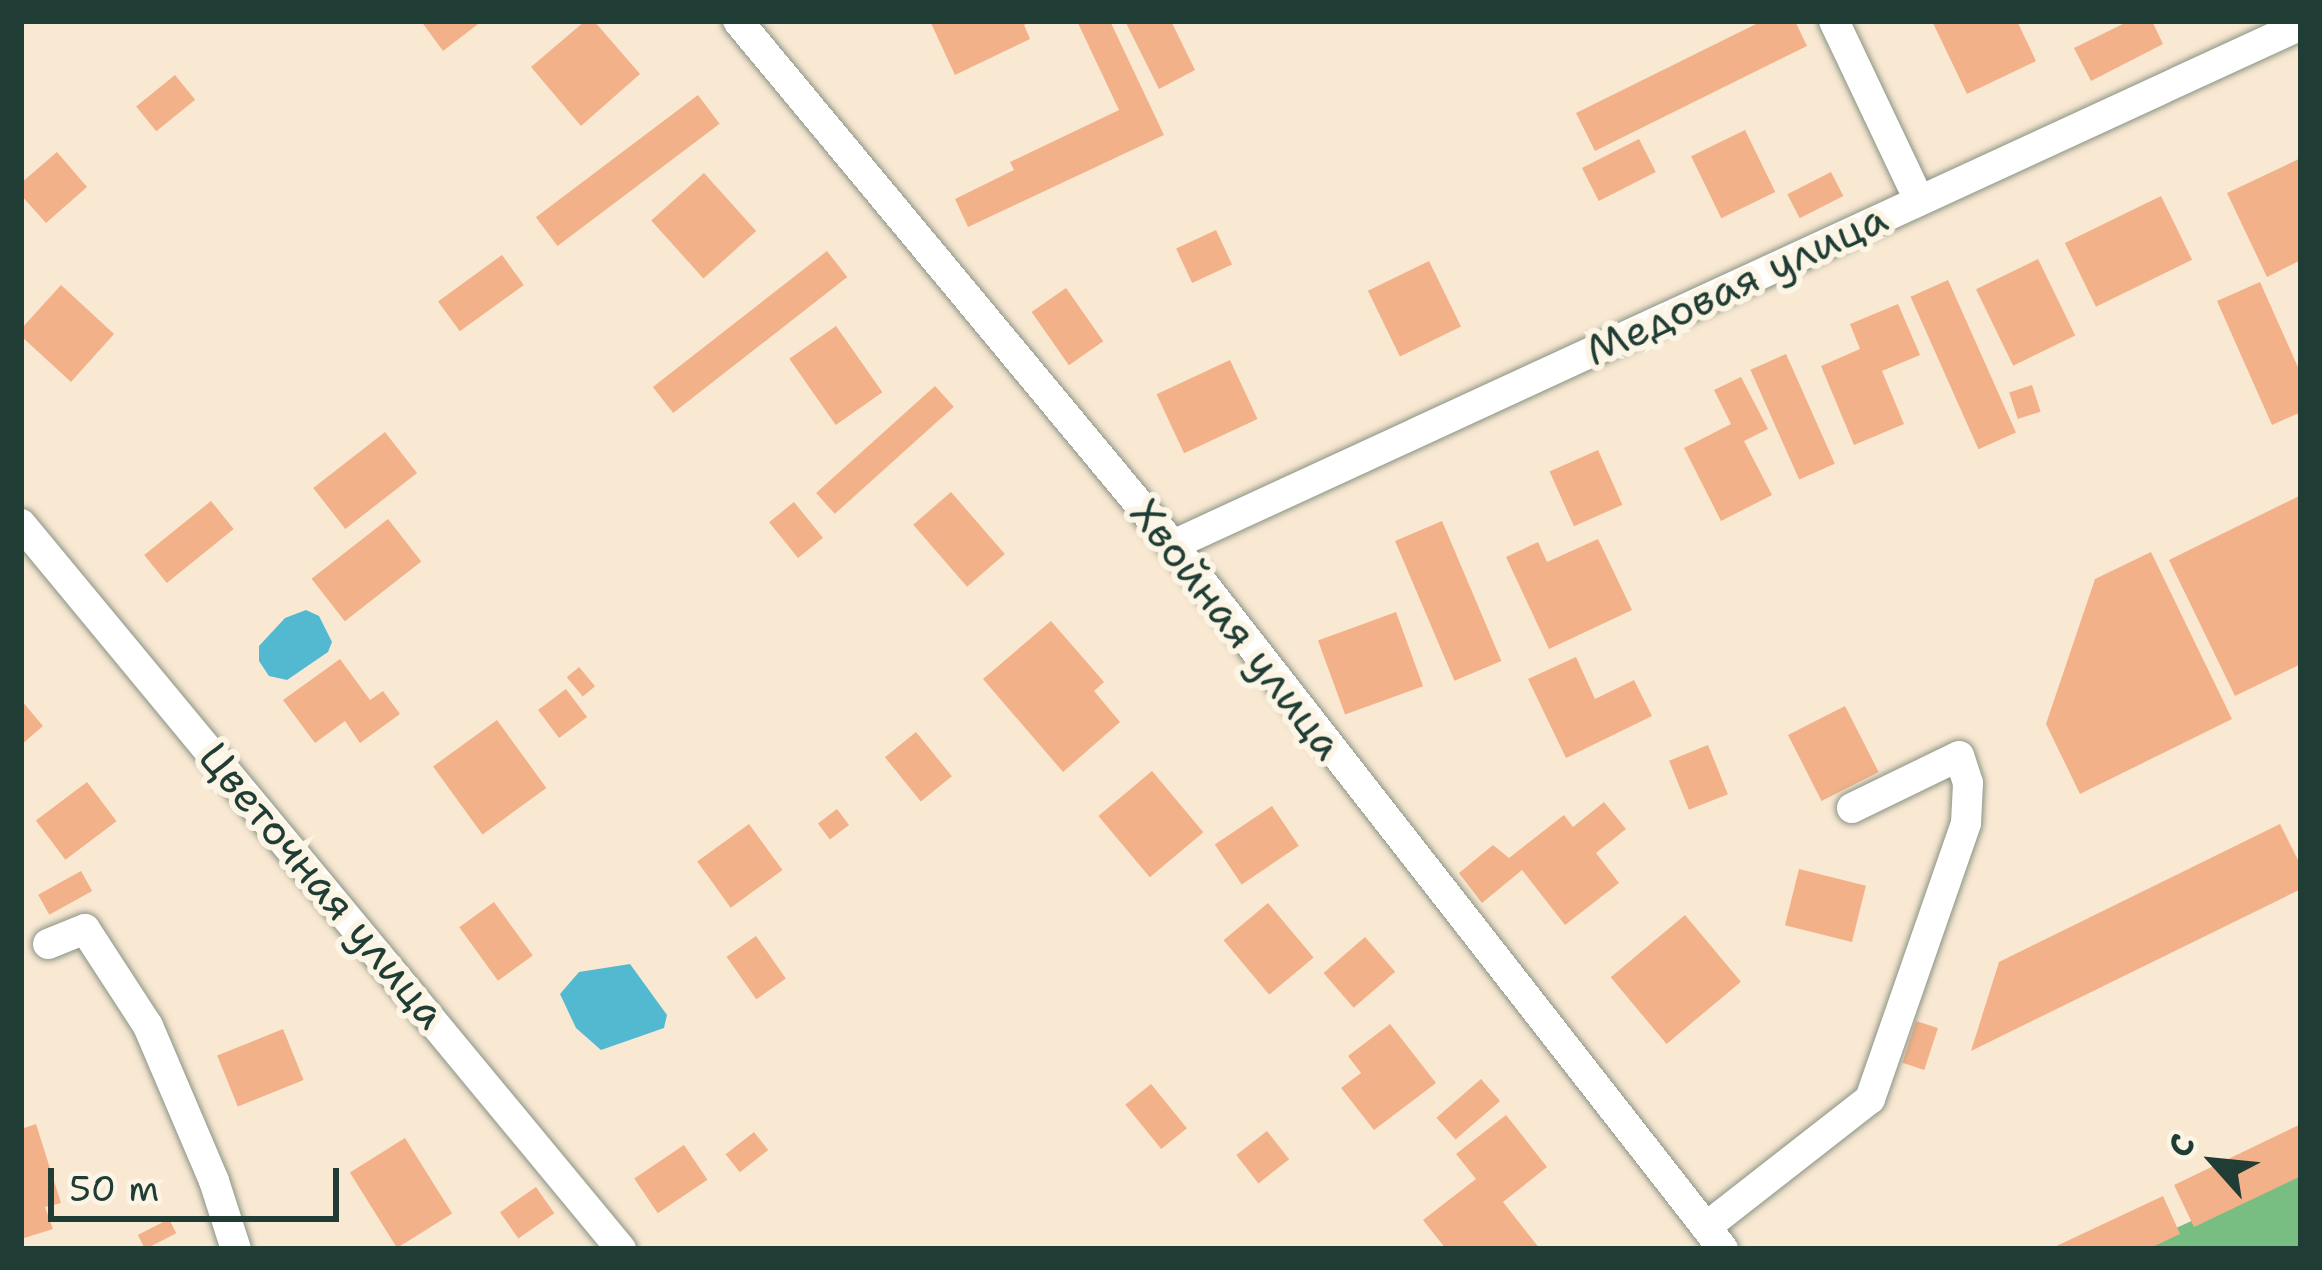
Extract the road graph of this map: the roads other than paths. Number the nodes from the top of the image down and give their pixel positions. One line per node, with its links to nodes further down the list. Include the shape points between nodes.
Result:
1 (738, 21): 6 (street, Хвойная улица)
2 (1834, 21): 4 (street)
3 (2301, 25): 4 (street, Медовая улица)
4 (1919, 200): 6 (street, Медовая улица)
5 (21, 524): 11 (street, Цветочная улица)
6 (1173, 544): 9 (street, Хвойная улица)
7 (1852, 808): 9 (street, via 1960,756 1966,823 1870,1099)
8 (48, 944): 10 (street, via 85,929 148,1026)
9 (1714, 1238)
10 (236, 1249)
11 (622, 1249)

